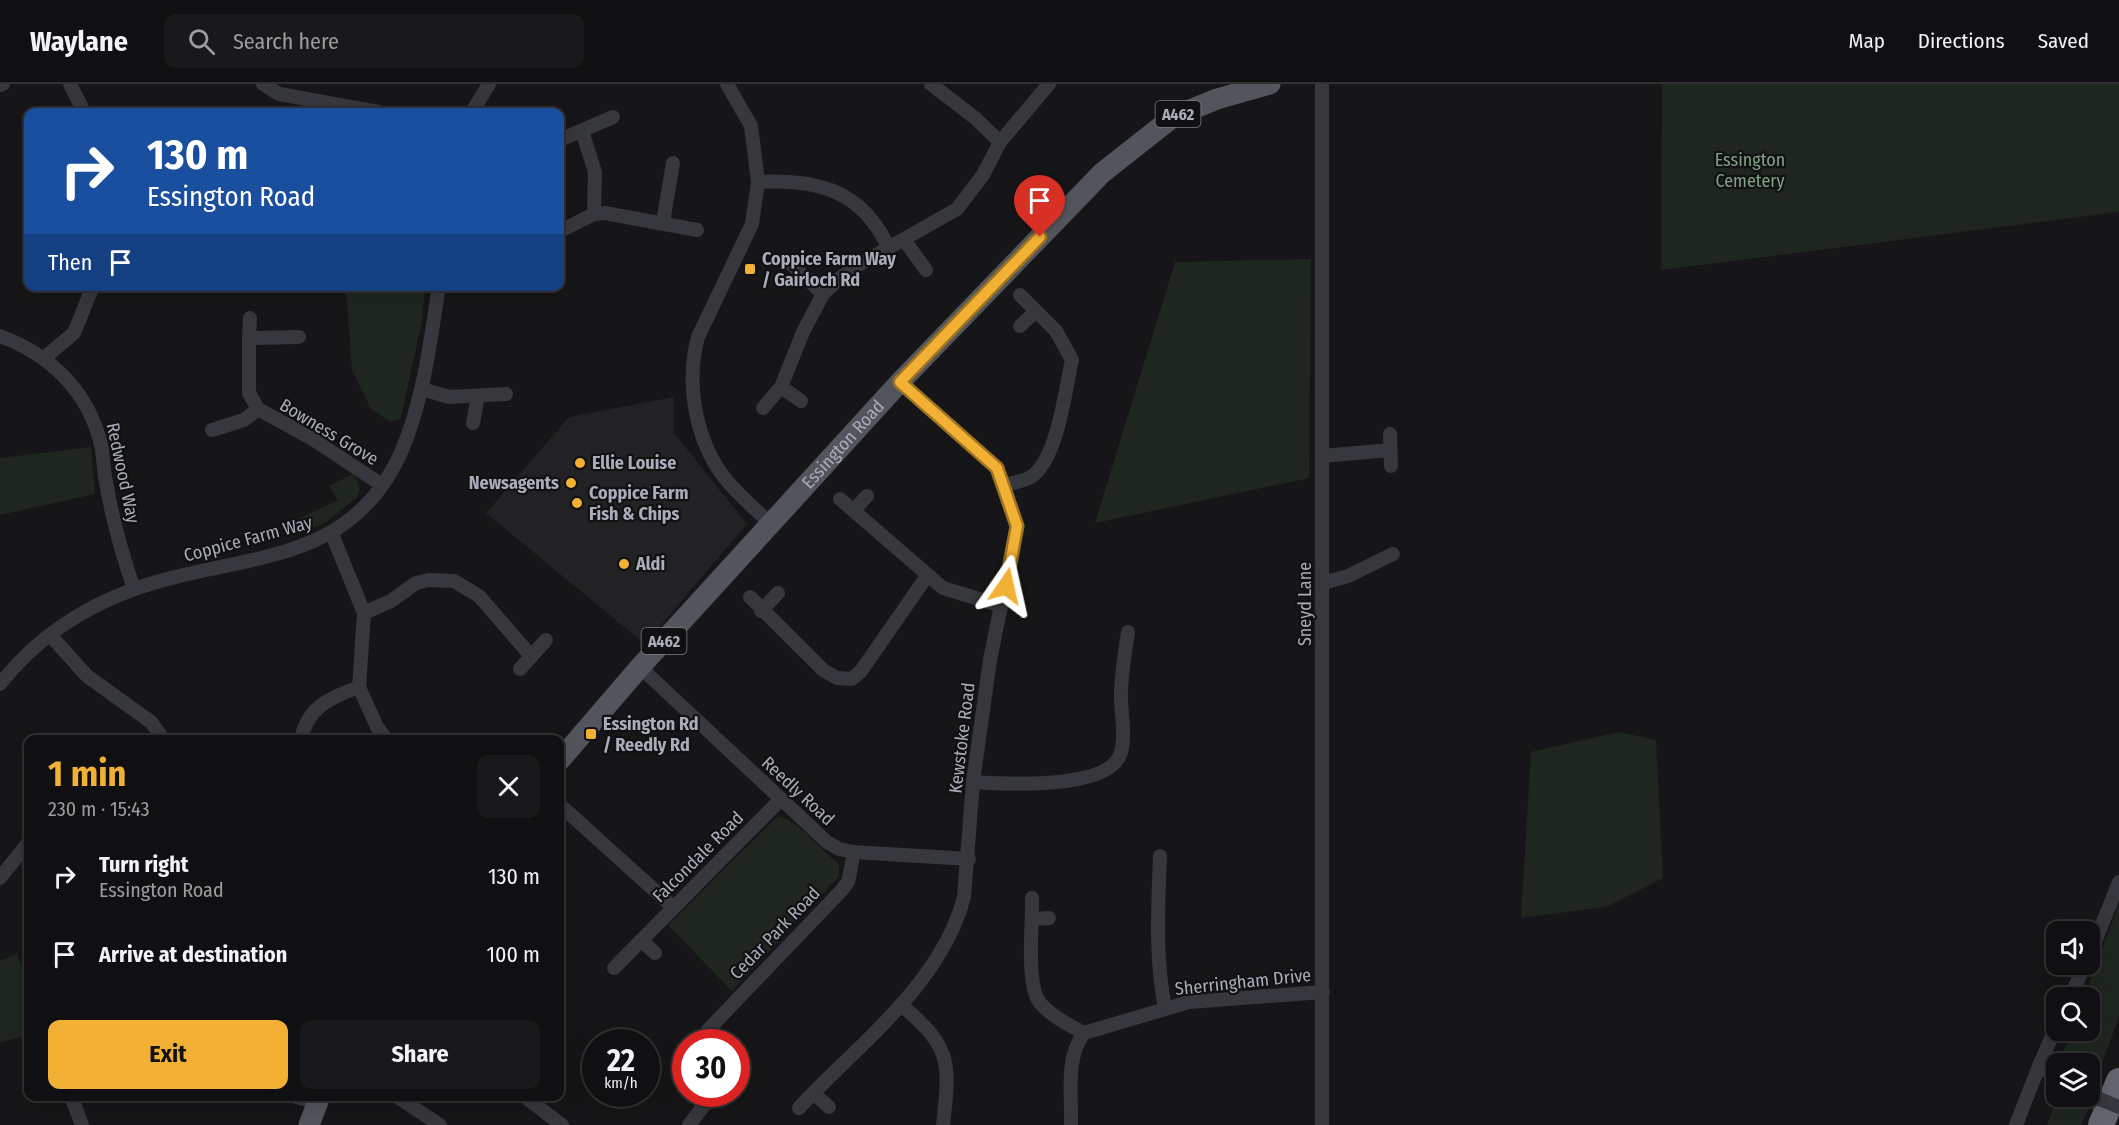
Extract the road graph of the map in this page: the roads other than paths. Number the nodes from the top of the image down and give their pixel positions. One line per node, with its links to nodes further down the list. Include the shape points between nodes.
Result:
1 (70, 84): 10 (street)
2 (263, 84): 9 (street)
3 (489, 84): 12 (street)
4 (727, 84): 18 (street, via 751,126)
5 (931, 84): 16 (street)
6 (1049, 84): 16 (street)
7 (1270, 84): 38 (main road, Essington Road / A462, via 1185,111 1140,140 1102,173)
8 (1322, 84): 50 (street, Sneyd Lane)
9 (303, 106): 11 (street)
10 (82, 108)
11 (328, 108)
12 (474, 108)
13 (613, 117): 14 (street)
14 (582, 131): 15 (street); 19 (street, via 595,172)
15 (564, 138)
16 (1000, 142): 23 (street, via 983,175 957,210)
17 (673, 163): 20 (street)
18 (758, 182): 24 (street, via 800,181 839,192 862,209); 57 (street, via 752,224 698,337 693,395 710,453 728,482)
19 (594, 214): 20 (street); 21 (street)
20 (663, 222): 22 (street)
21 (564, 229)
22 (697, 230)
23 (905, 241): 24 (street); 26 (street)
24 (889, 249): 29 (street, via 853,268)
25 (790, 263): 29 (street)
26 (926, 270)
27 (91, 291): 37 (street, via 74,333)
28 (438, 291): 40 (street, Coppice Farm Way)
29 (823, 294): 39 (street)
30 (1020, 295): 31 (street)
31 (1036, 311): 33 (street); 53 (street, via 1056,331 1072,360 1053,443 1041,466 1030,477)
32 (249, 318): 36 (street, Bowness Grove)
33 (1020, 326)
34 (0, 336): 37 (street, Redwood Way)
35 (299, 337): 36 (street)
36 (249, 338): 45 (street, Bowness Grove, via 249,393)
37 (44, 358): 62 (street, Redwood Way, via 92,413 122,554)
38 (900, 382): 53 (street, Kewstoke Road, via 997,468); 57 (main road, Essington Road / A462)
39 (781, 387): 43 (street); 44 (street)
40 (422, 389): 42 (street, via 450,397); 52 (street, Coppice Farm Way, via 402,451)
41 (506, 394): 42 (street)
42 (478, 396): 46 (street)
43 (801, 401)
44 (762, 408)
45 (258, 409): 47 (street, Bowness Grove, via 244,420); 52 (street, Bowness Grove)
46 (473, 423)
47 (212, 430)
48 (1390, 434): 49 (street)
49 (1390, 450): 50 (street); 51 (street)
50 (1322, 456): 61 (street, Sneyd Lane)
51 (1391, 466)
52 (382, 485): 58 (street, Coppice Farm Way, via 363,511)
53 (1004, 486): 65 (street, Kewstoke Road, via 1017,526)
54 (867, 496): 56 (street)
55 (840, 499): 56 (street)
56 (854, 510): 60 (street)
57 (771, 524): 72 (main road, Essington Road / A462)
58 (332, 534): 62 (street, Coppice Farm Way, via 270,556); 67 (street)
59 (1393, 554): 61 (street)
60 (927, 576): 65 (street, via 943,588); 66 (street, via 852,679 837,678 823,670)
61 (1323, 584): 97 (street, Sneyd Lane)
62 (134, 589): 69 (street, Coppice Farm Way, via 95,606)
63 (778, 593): 66 (street)
64 (750, 597): 66 (street)
65 (1002, 606): 80 (street, Kewstoke Road, via 990,660)
66 (761, 611)
67 (364, 613): 71 (street, via 392,601 416,583 454,581 479,596); 75 (street)
68 (1128, 632): 80 (street, via 1132,656 1121,692 1122,748 1116,763 1107,771 1037,783)
69 (50, 635): 74 (street, Coppice Farm Way); 76 (street, via 87,676 151,722)
70 (546, 640): 71 (street)
71 (531, 656): 73 (street)
72 (640, 667): 79 (main road, Essington Road / A462); 81 (street, Reedly Road)
73 (520, 669)
74 (0, 684)
75 (359, 687): 77 (street, via 329,698 313,711); 78 (street)
76 (160, 735)
77 (302, 735)
78 (383, 735)
79 (564, 754)
80 (973, 782): 85 (street, Kewstoke Road)
81 (781, 799): 84 (street, Reedly Road, via 827,842); 90 (street, Falcondale Road)
82 (564, 809): 90 (street)
83 (24, 848): 87 (street)
84 (854, 852): 85 (street, Reedly Road); 100 (street, Cedar Park Road, via 848,882 841,891)
85 (969, 859): 98 (street, Kewstoke Road, via 964,897 949,937 936,961)
86 (1155, 864): 99 (street, via 1159,976)
87 (0, 878)
88 (2119, 882): 93 (street)
89 (1032, 898): 92 (street)
90 (673, 907): 94 (street, Falcondale Road)
91 (1049, 918): 92 (street)
92 (1033, 919): 101 (street, via 1035,994 1040,1004)
93 (2100, 929)
94 (641, 939): 95 (street); 96 (street, Falcondale Road)
95 (655, 953)
96 (614, 968)
97 (1323, 992): 99 (street, Sherringham Drive, via 1202,1001); 123 (street, Sneyd Lane)
98 (901, 1005): 106 (street, Kewstoke Road); 121 (street, via 925,1027 943,1053 949,1087)
99 (1165, 1008): 101 (street, Sherringham Drive)
100 (709, 1029)
101 (1084, 1034): 122 (street, via 1075,1045 1072,1061)
102 (2050, 1041): 103 (street)
103 (2039, 1066): 104 (street); 124 (street)
104 (2046, 1071)
105 (2119, 1081): 125 (highway)
106 (813, 1093): 113 (street); 115 (street, Kewstoke Road)
107 (2100, 1099): 114 (street, bridge)
108 (73, 1101): 116 (street)
109 (318, 1101): 117 (main road)
110 (404, 1101): 118 (street)
111 (530, 1101): 119 (street)
112 (703, 1107): 120 (street)
113 (829, 1107)
114 (2119, 1107)
115 (799, 1108)
116 (82, 1125)
117 (309, 1125)
118 (440, 1125)
119 (561, 1125)
120 (688, 1125)
121 (943, 1125)
122 (1071, 1125)
123 (1322, 1125)
124 (2016, 1125)
125 (2101, 1125)

